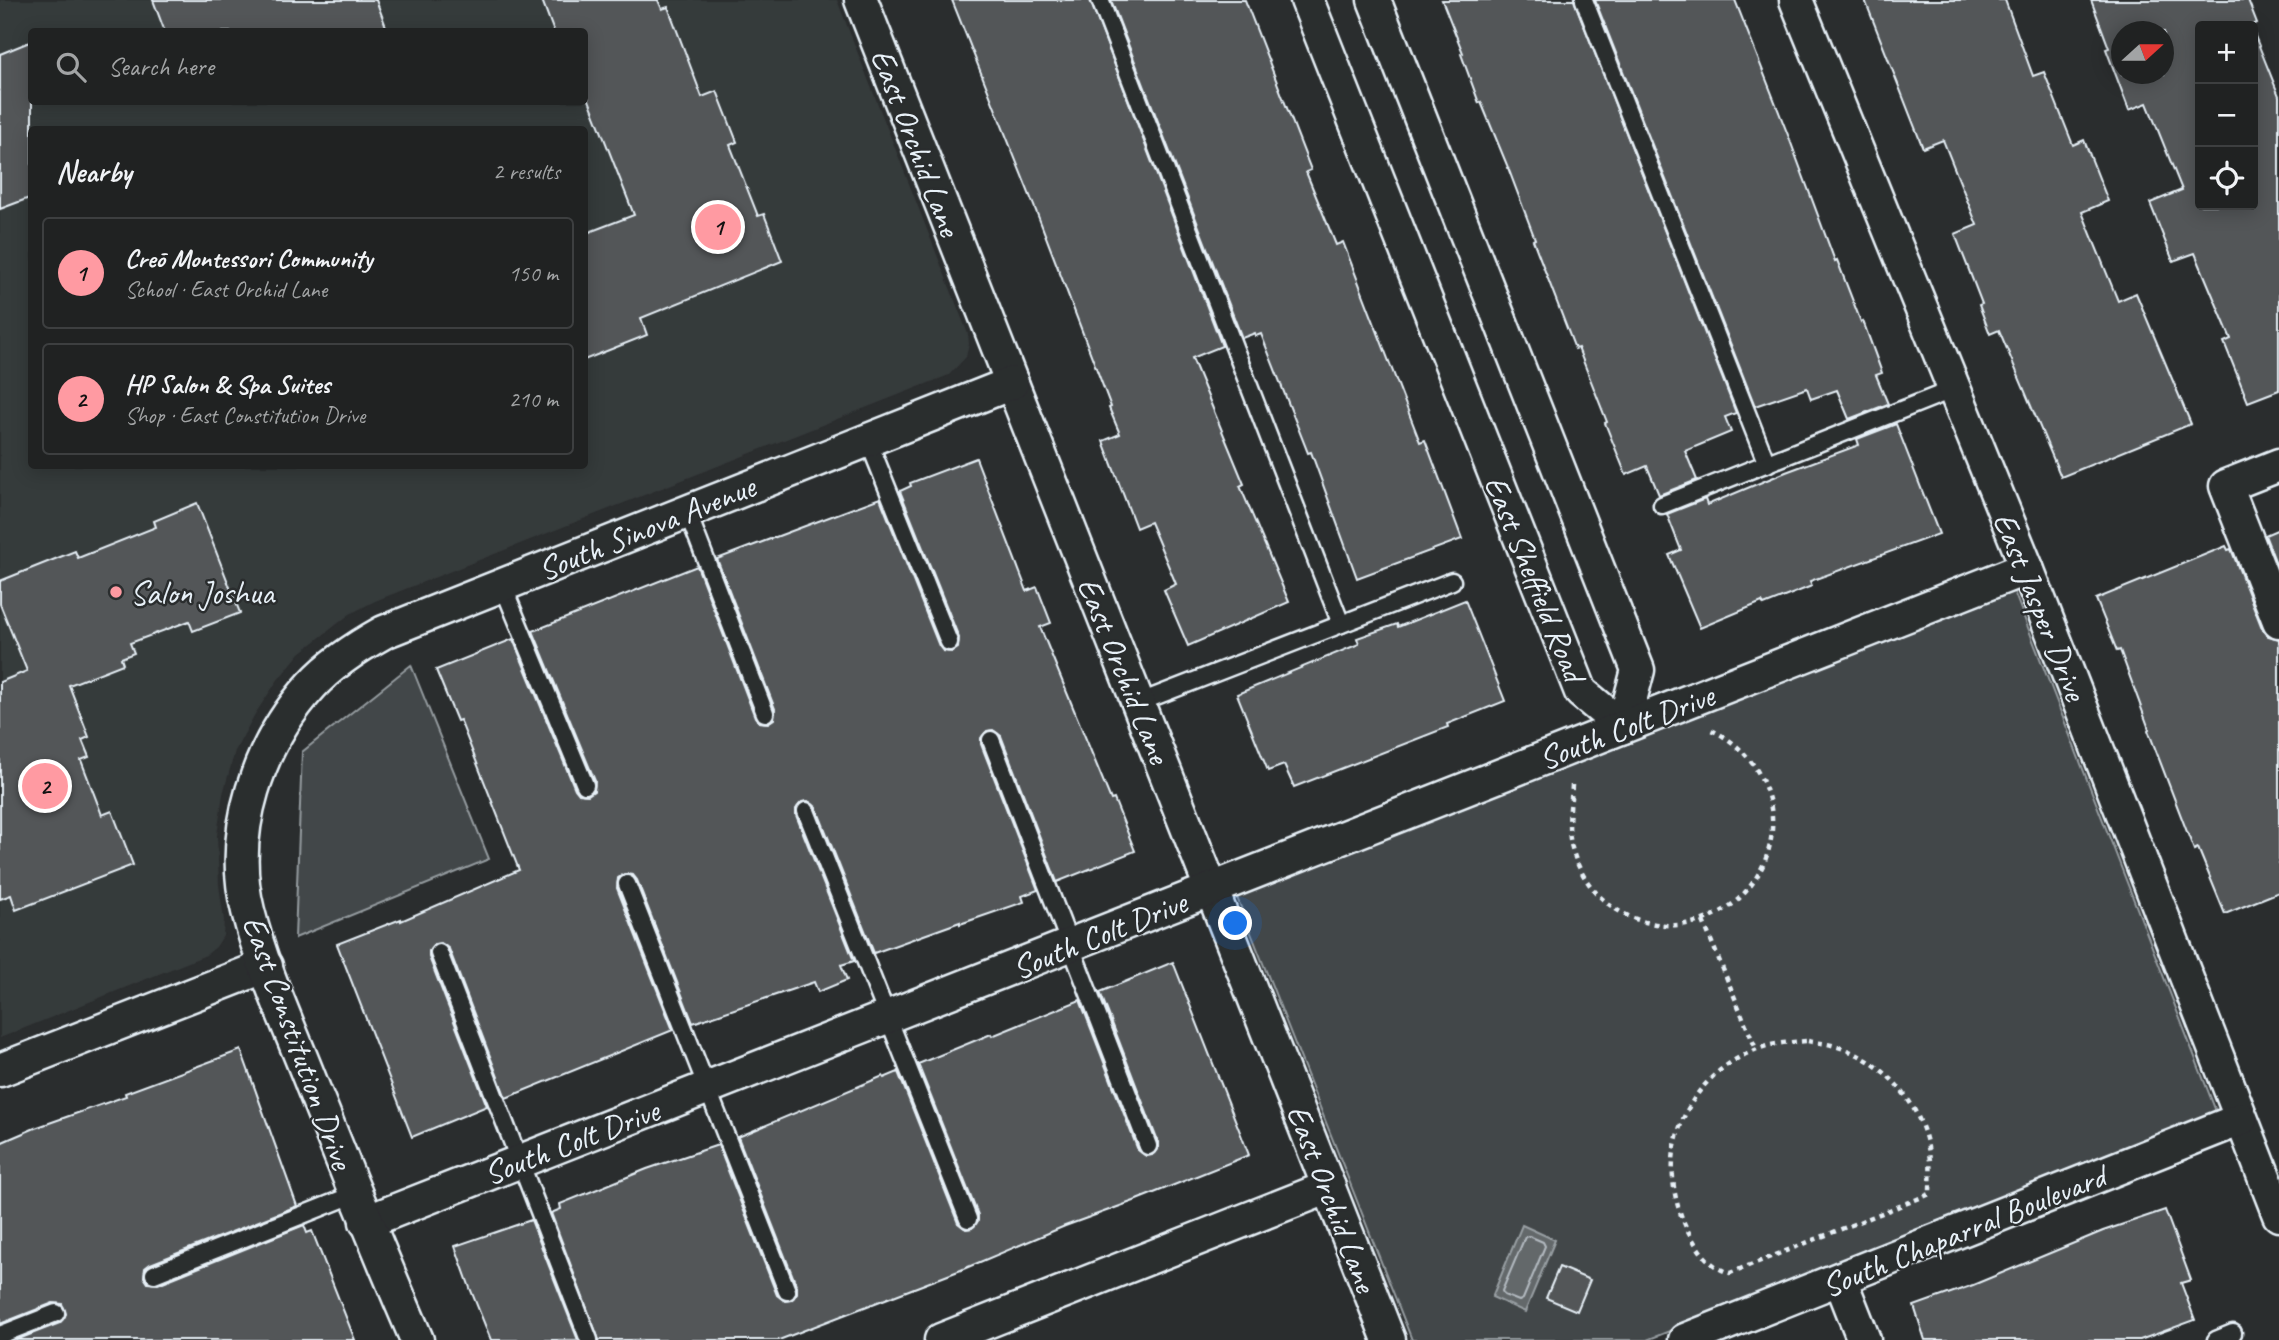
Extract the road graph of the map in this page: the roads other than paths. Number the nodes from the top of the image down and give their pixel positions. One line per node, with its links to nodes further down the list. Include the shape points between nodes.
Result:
1 (861, 0): 7 (street, East Orchid Lane)
2 (1100, 0): 18 (lane)
3 (1307, 0): 23 (street, East Sheffield Road, via 1581,692)
4 (1374, 0): 23 (street, East Sheffield Road, via 1638,670)
5 (1584, 0): 10 (lane)
6 (1797, 0): 8 (street, East Jasper Drive)
7 (1012, 383): 9 (street, South Sinova Avenue); 21 (street, East Orchid Lane)
8 (1954, 389): 10 (lane); 14 (street, East Jasper Drive)
9 (868, 440): 13 (street, South Sinova Avenue); 19 (lane)
10 (1768, 464): 12 (lane)
11 (2279, 465): 17 (street, via 2226,486)
12 (1662, 505)
13 (687, 511): 16 (street, South Sinova Avenue); 22 (lane)
14 (2027, 568): 23 (street, South Colt Drive); 35 (street, East Jasper Drive)
15 (1452, 581): 18 (lane)
16 (502, 584): 20 (street, South Sinova Avenue, via 364,643 328,669); 25 (lane)
17 (2279, 621)
18 (1341, 624): 21 (lane)
19 (949, 642)
20 (298, 702): 31 (street, East Constitution Drive, via 264,758 245,822 244,889)
21 (1138, 703): 28 (street, East Orchid Lane)
22 (765, 713)
23 (1623, 727): 28 (street, South Colt Drive)
24 (990, 740): 29 (lane)
25 (584, 785)
26 (806, 811): 32 (lane)
27 (627, 884): 34 (lane)
28 (1212, 889): 29 (street, South Colt Drive); 38 (street, East Orchid Lane)
29 (1070, 945): 32 (street, South Colt Drive); 36 (lane)
30 (439, 954): 37 (lane)
31 (266, 966): 33 (street); 39 (street, East Constitution Drive)
32 (888, 1017): 34 (street, South Colt Drive); 41 (lane)
33 (0, 1070)
34 (707, 1088): 37 (street, South Colt Drive); 44 (lane)
35 (2241, 1119): 40 (street, East Jasper Drive); 43 (street, South Chaparral Boulevard)
36 (1149, 1146)
37 (520, 1162): 39 (street, South Colt Drive); 49 (lane)
38 (1329, 1187): 50 (street); 51 (street, East Orchid Lane)
39 (361, 1208): 42 (lane); 48 (street, East Constitution Drive)
40 (2279, 1215)
41 (968, 1219)
42 (154, 1274)
43 (1840, 1279): 52 (street, South Chaparral Boulevard); 53 (street)
44 (787, 1291)
45 (56, 1313): 47 (lane)
46 (2233, 1333): 54 (lane)
47 (0, 1335)
48 (417, 1340)
49 (589, 1340)
50 (941, 1340)
51 (1389, 1340)
52 (1685, 1340)
53 (1864, 1340)
54 (2216, 1340)

